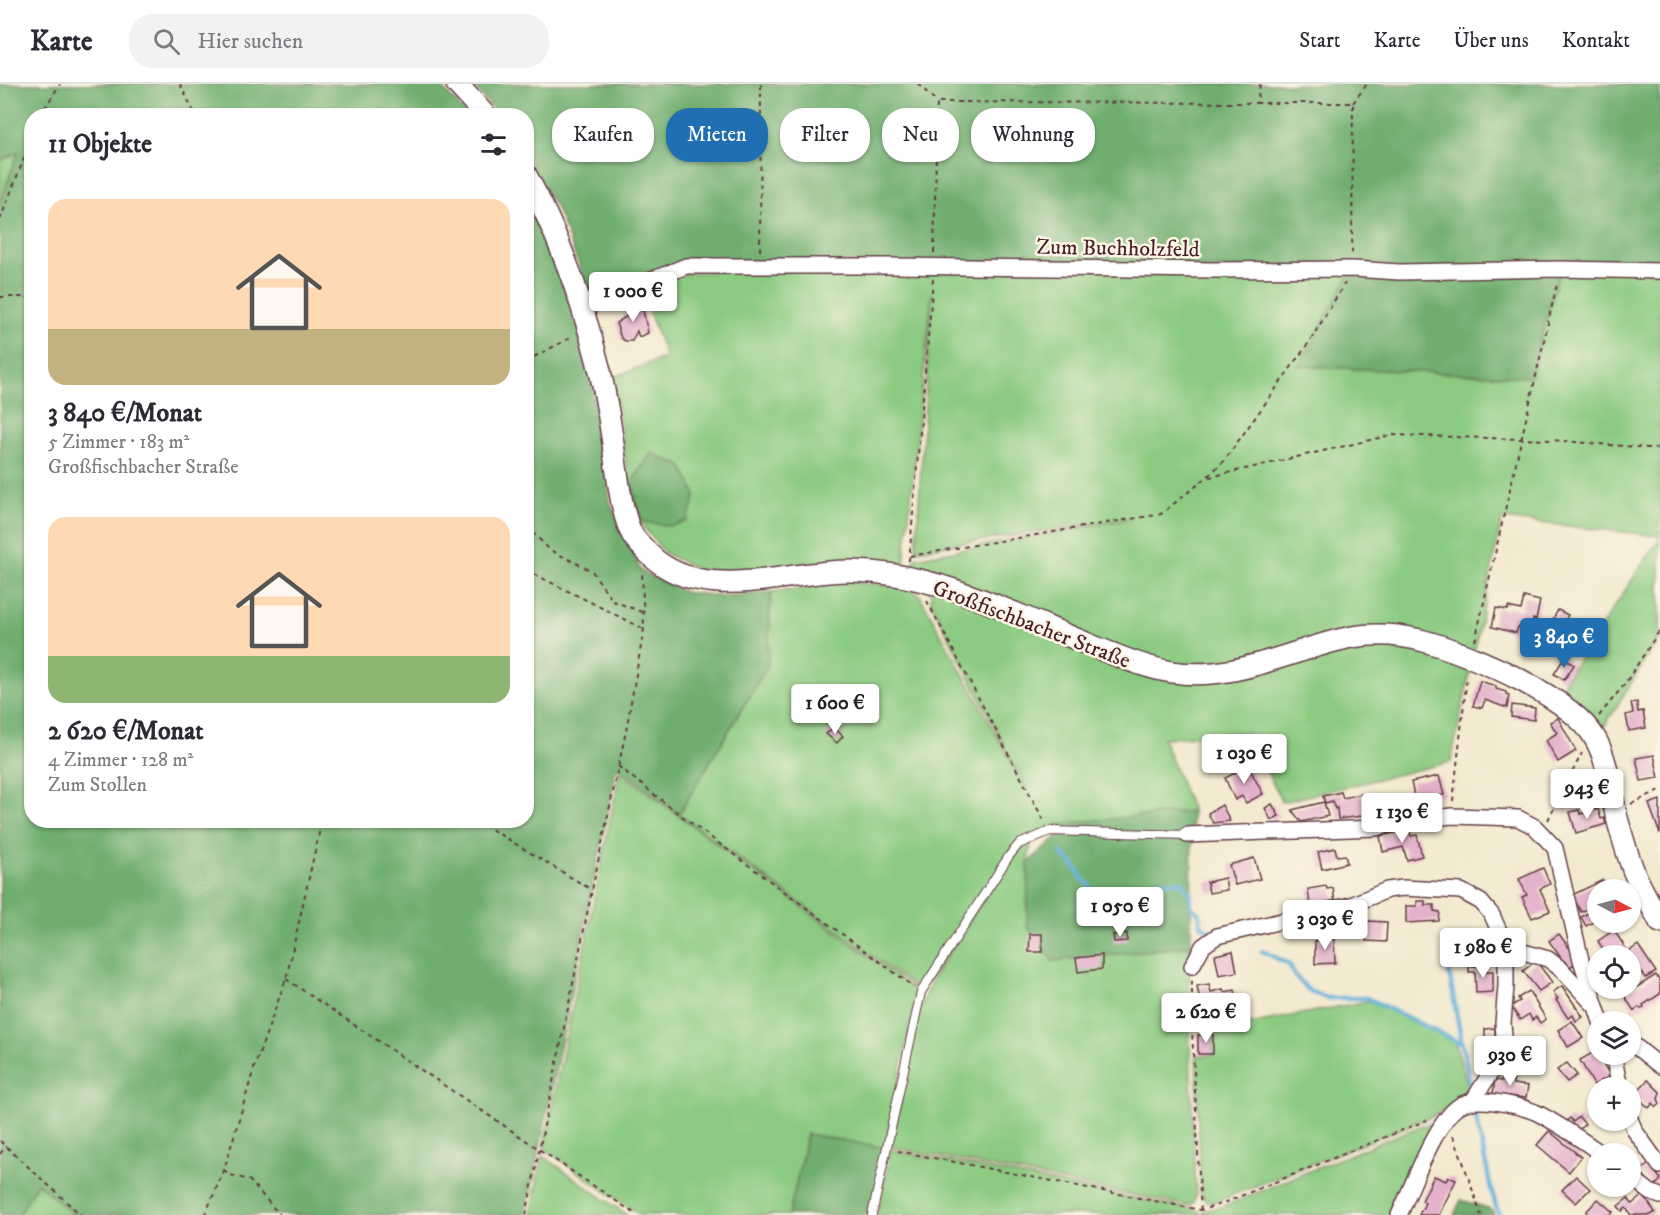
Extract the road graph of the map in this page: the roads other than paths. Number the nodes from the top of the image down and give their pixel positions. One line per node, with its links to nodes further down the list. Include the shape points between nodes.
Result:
1 (457, 84): 2 (main road)
2 (481, 108)
3 (534, 191): 5 (main road, Großfischbacher Straße, via 553,228)
4 (1660, 271): 5 (street, Zum Buchholzfeld, via 686,266)
5 (586, 318): 7 (main road, Großfischbacher Straße, via 608,406 621,500 633,536 668,570 716,582 850,571 907,576 949,587 1142,666 1172,672 1226,673 1357,636 1392,635 1471,658 1542,691 1575,715 1596,740 1635,873)
6 (1187, 835): 11 (street, via 1376,828 1452,816 1518,818 1535,827 1555,848 1581,960); 20 (lane, via 1050,831 1019,844 1009,856 921,992)
7 (1660, 922)
8 (1506, 946): 9 (street, via 1492,915 1481,902 1461,891 1403,888 1340,908 1217,936 1203,946); 10 (street, via 1548,959); 14 (street, via 1505,1050)
9 (1192, 966)
10 (1596, 1011)
11 (1598, 1011)
12 (1641, 1051): 13 (street)
13 (1660, 1066)
14 (1472, 1102): 16 (street, via 1496,1102 1535,1112); 21 (street, via 1458,1106 1446,1121)
15 (1635, 1131): 17 (street)
16 (1587, 1145)
17 (1660, 1166)
18 (1641, 1185): 19 (street)
19 (1660, 1196)
20 (872, 1215)
21 (1400, 1215)

